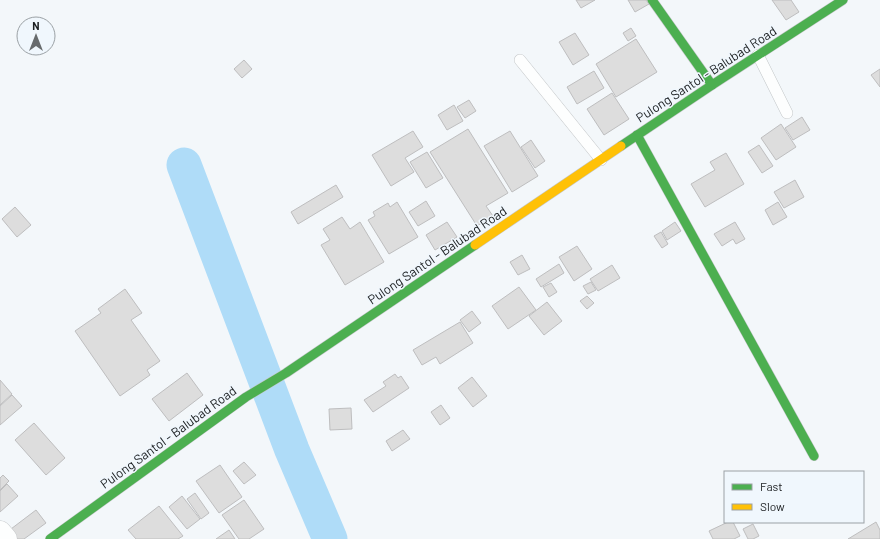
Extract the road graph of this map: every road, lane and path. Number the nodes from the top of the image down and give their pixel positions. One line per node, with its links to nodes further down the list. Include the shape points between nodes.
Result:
1 (652, 0): 5 (street)
2 (843, 0): 3 (street, Pulong Santol - Balubad Road)
3 (758, 55): 5 (street, Pulong Santol - Balubad Road); 6 (lane)
4 (520, 60): 8 (lane)
5 (712, 85): 7 (street, Pulong Santol - Balubad Road)
6 (787, 113)
7 (637, 135): 8 (street, Pulong Santol - Balubad Road); 9 (street)
8 (601, 160): 12 (street, Pulong Santol - Balubad Road, via 246,398)
9 (814, 456)
10 (0, 532): 11 (street)
11 (6, 539)
12 (50, 539)

